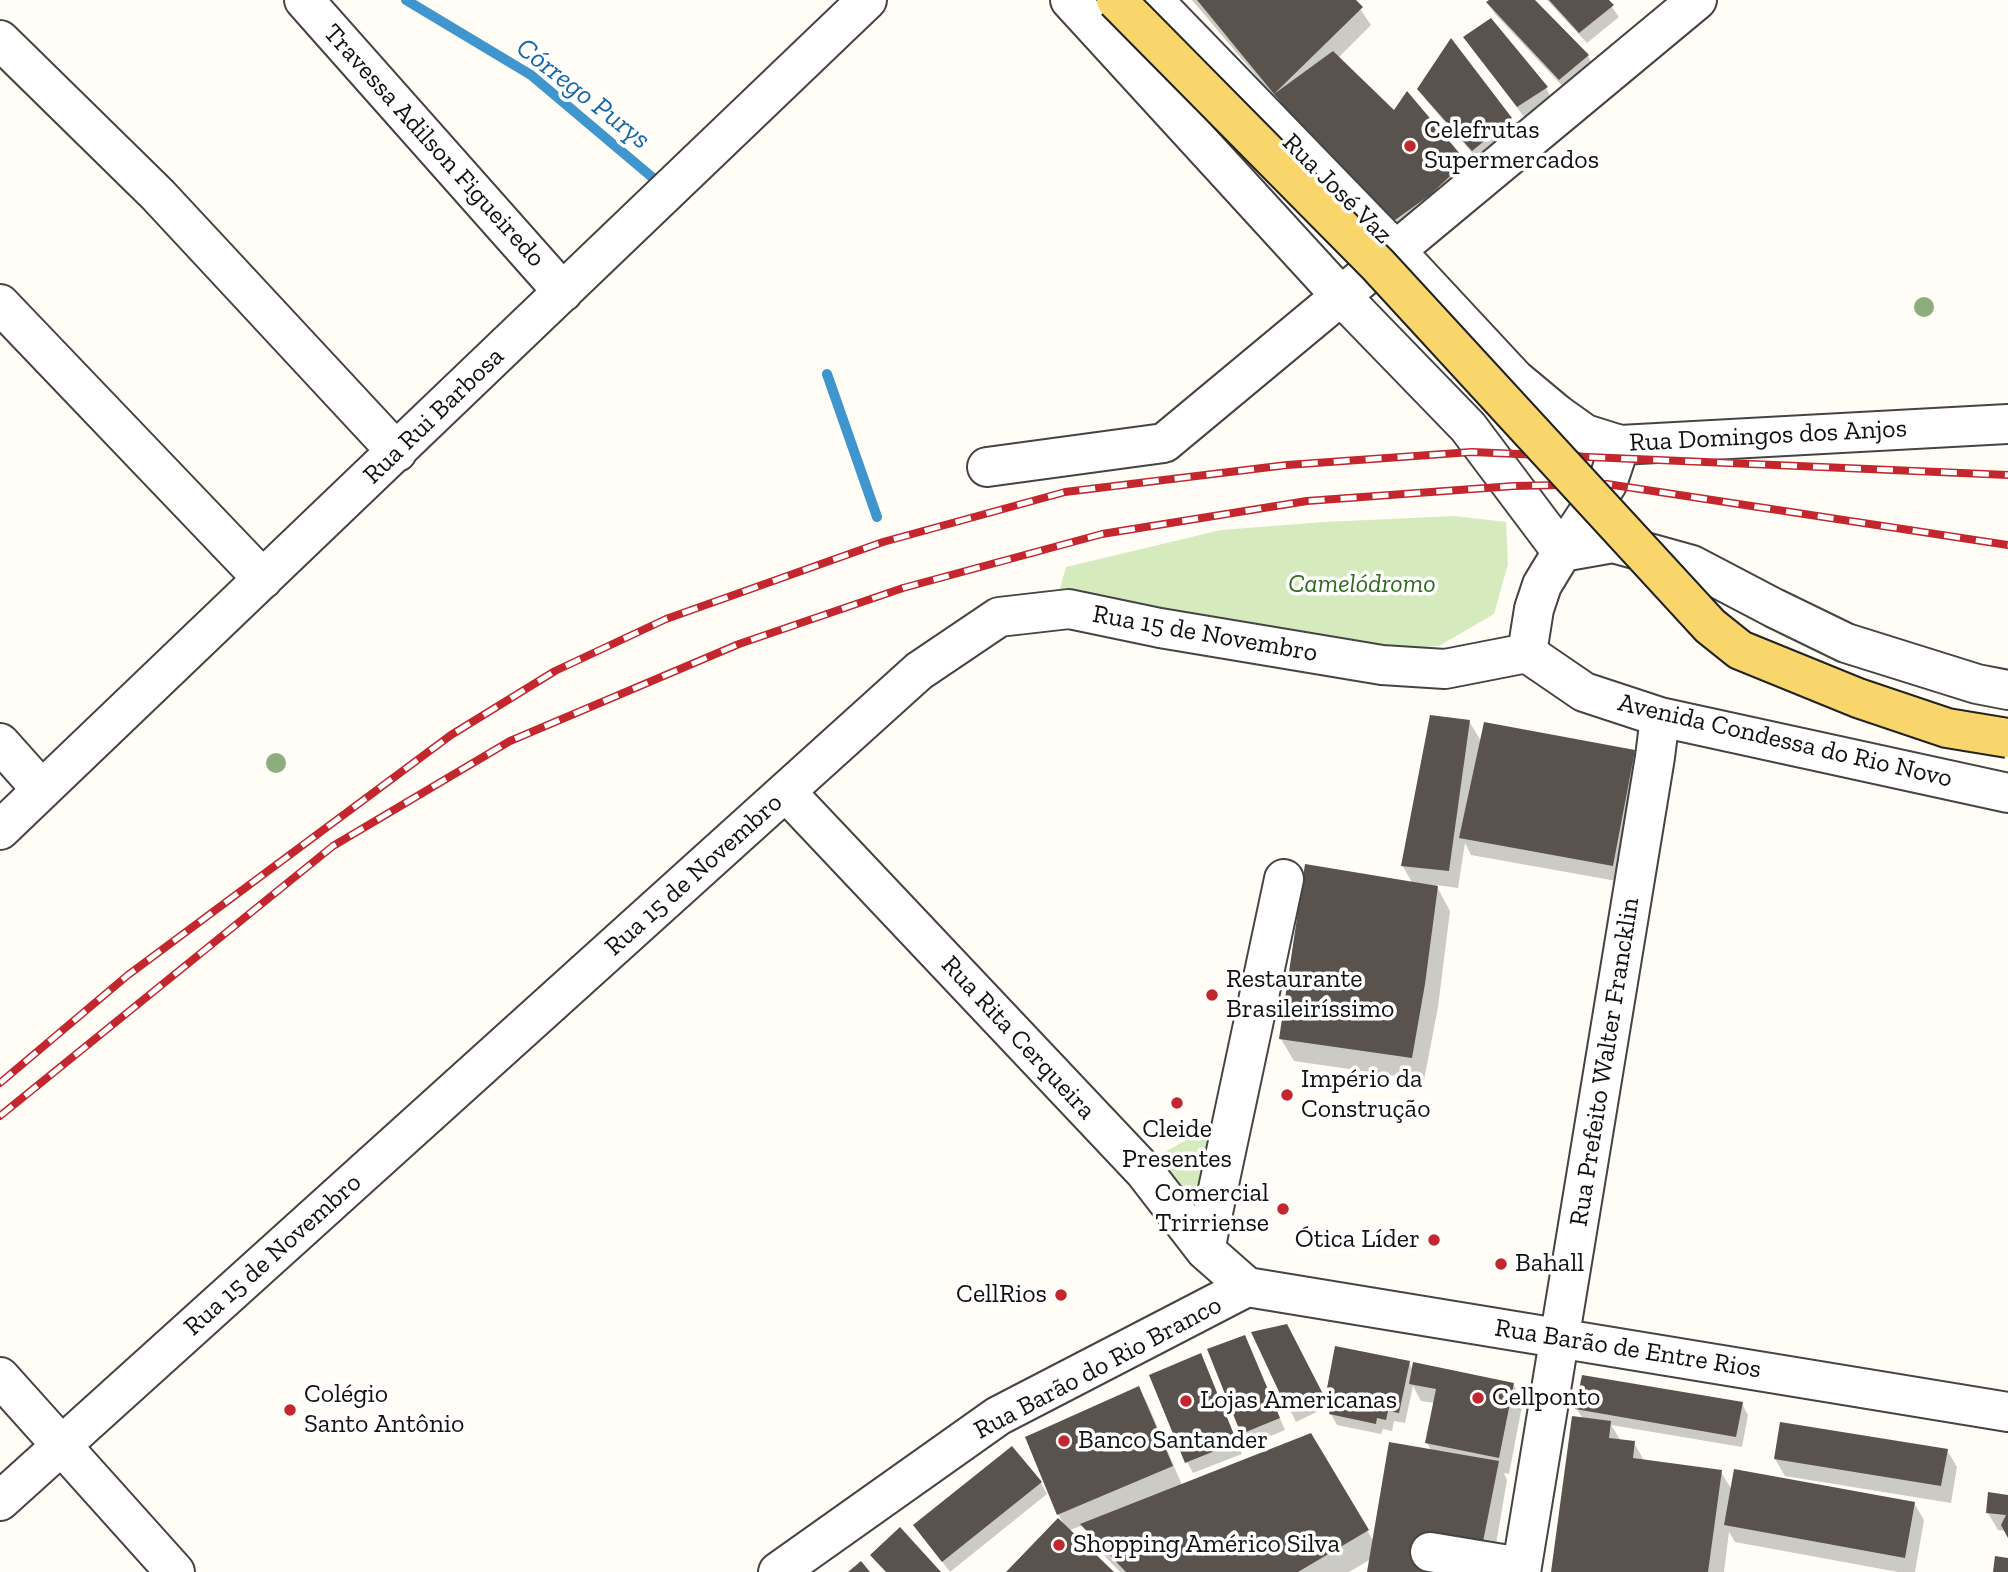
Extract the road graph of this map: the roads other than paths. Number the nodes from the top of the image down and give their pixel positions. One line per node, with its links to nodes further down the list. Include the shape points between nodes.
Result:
1 (304, 0): 9 (street, Travessa Adilson Figueiredo)
2 (867, 0): 9 (street, Rua Rui Barbosa)
3 (1070, 0): 10 (street)
4 (1116, 0): 21 (main road, bridge, via 1378,265 1710,626 1740,650 1858,698 1947,728)
5 (1153, 0): 8 (street, Rua José Vaz)
6 (1697, 0): 8 (street, Rua José Vaz)
7 (0, 40): 14 (street, via 158,195)
8 (1395, 250): 10 (street); 13 (street, Rua Domingos dos Anjos, via 1515,379 1585,434)
9 (563, 292): 14 (street, Rua Rui Barbosa)
10 (1341, 296): 15 (street, via 1164,443); 16 (street, via 1468,427)
11 (0, 304): 17 (street)
12 (2008, 424): 13 (street, Rua Domingos dos Anjos)
13 (1620, 445): 16 (street, via 1607,484)
14 (397, 452): 17 (street, Rua Rui Barbosa)
15 (987, 467)
16 (1562, 552): 18 (street, via 1542,584); 19 (street, via 1613,543 1692,565 1846,643)
17 (263, 579): 23 (street, Rua Rui Barbosa)
18 (1527, 653): 20 (street, Avenida Condessa do Rio Novo, via 1584,692); 24 (street, Rua 15 de Novembro, via 1445,669 1382,665 1069,610 999,617 919,671)
19 (2008, 690)
20 (1660, 717): 25 (street, Avenida Condessa do Rio Novo); 30 (street, Rua Prefeito Walter Francklin)
21 (2008, 738)
22 (0, 743): 23 (street)
23 (42, 790): 26 (street, Rua Rui Barbosa)
24 (786, 792): 28 (street, Rua Rita Cerqueira, via 1144,1171); 33 (street, Rua 15 de Novembro)
25 (2008, 793)
26 (0, 830)
27 (1284, 879): 28 (street)
28 (1205, 1250): 29 (street, Rua Rita Cerqueira)
29 (1247, 1287): 30 (street, Rua Barão de Entre Rios); 38 (street, Rua Barão do Rio Branco, via 999,1416)
30 (1559, 1338): 32 (street, Rua Barão de Entre Rios); 36 (street, Rua Prefeito Walter Francklin)
31 (0, 1377): 33 (street)
32 (2008, 1412)
33 (61, 1446): 34 (street, Rua 15 de Novembro); 37 (street)
34 (0, 1501)
35 (1430, 1552): 36 (street)
36 (1521, 1570)
37 (175, 1572)
38 (778, 1572)

